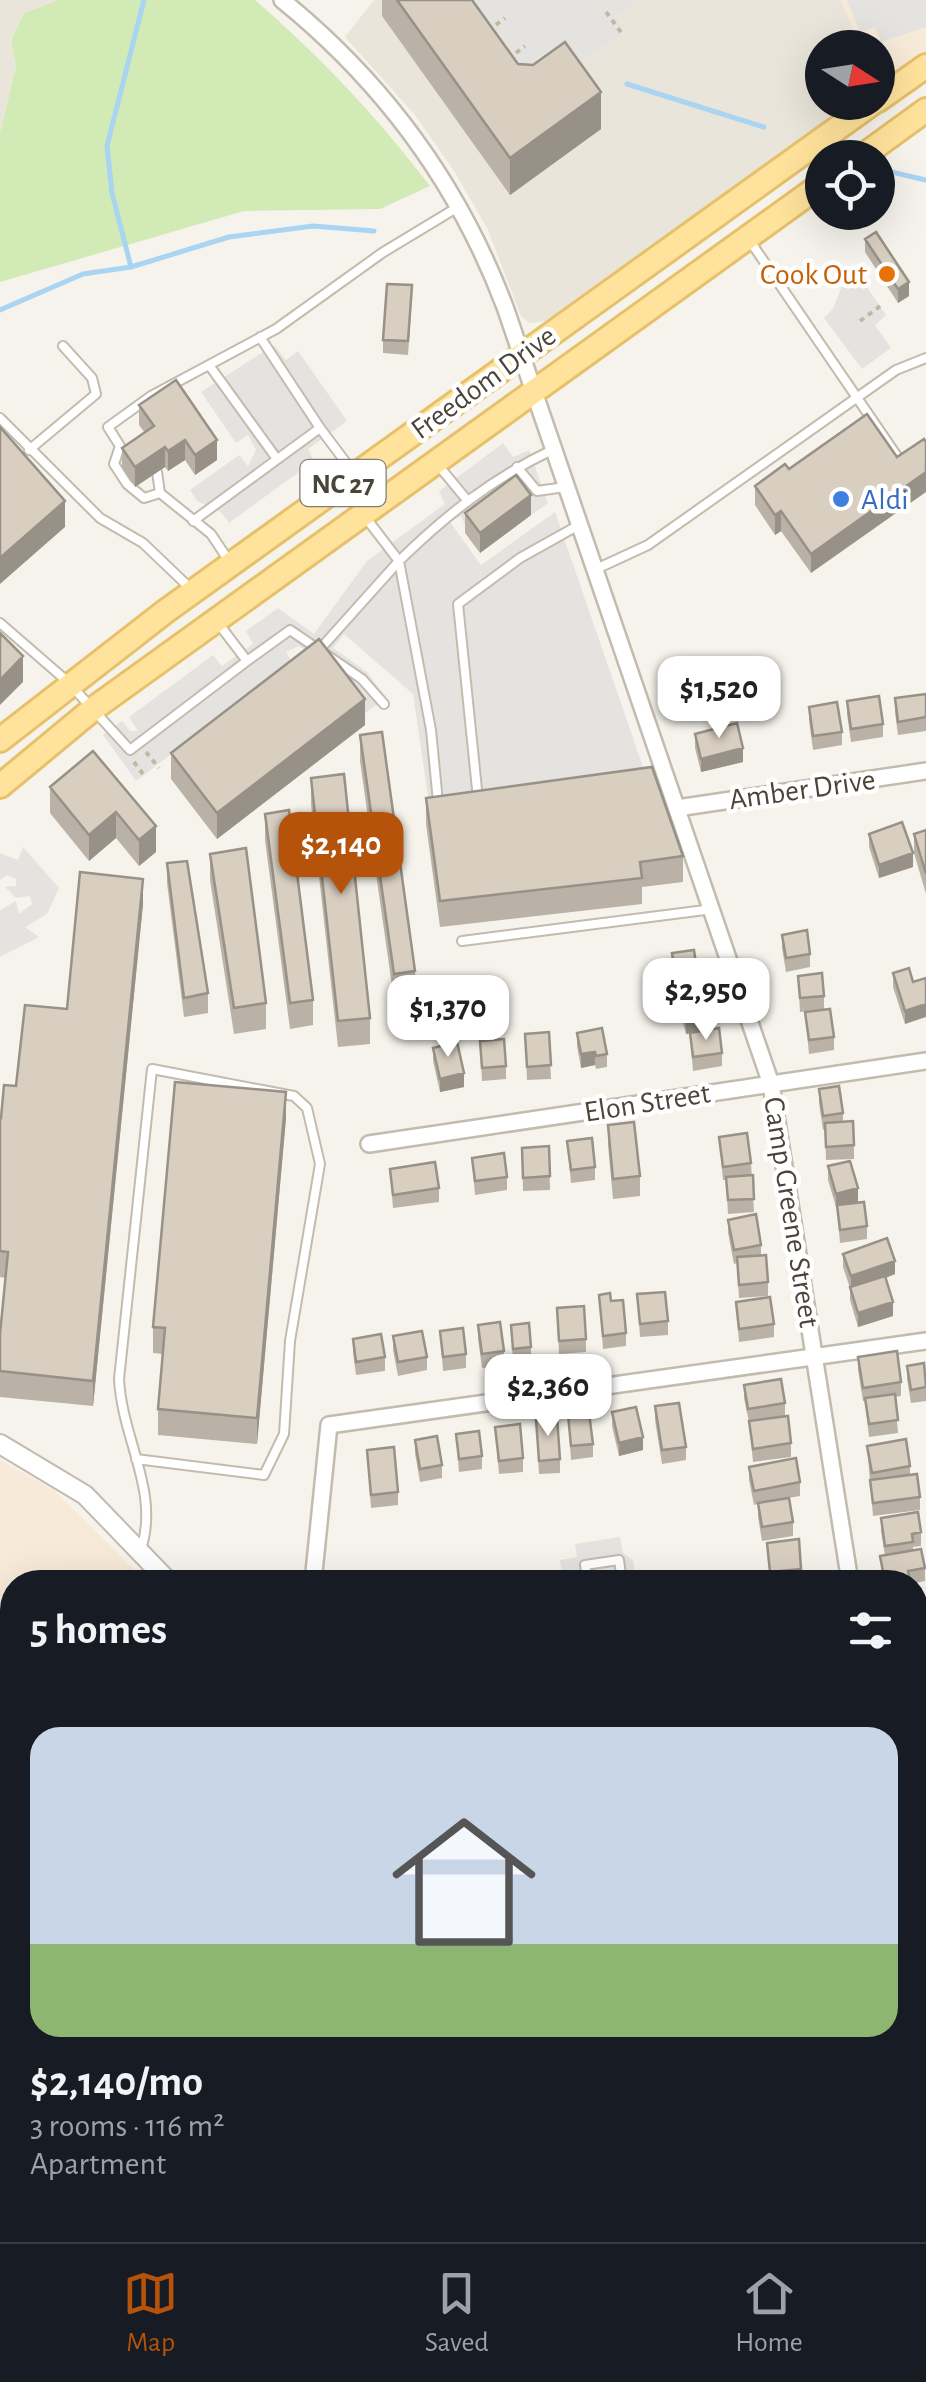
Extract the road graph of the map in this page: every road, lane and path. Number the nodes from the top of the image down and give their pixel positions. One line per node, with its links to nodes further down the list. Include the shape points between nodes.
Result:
1 (282, 0): 14 (street, Camp Greene Street, via 376,88)
2 (606, 12): 5 (path)
3 (505, 18): 4 (path)
4 (484, 33)
5 (623, 35)
6 (526, 46): 7 (path)
7 (504, 62)
8 (926, 66): 9 (main road, Freedom Drive / NC 27)
9 (895, 88)
10 (926, 110): 12 (main road)
11 (849, 120): 20 (main road, Freedom Drive / NC 27)
12 (885, 140)
13 (805, 196): 15 (main road, Freedom Drive / NC 27)
14 (458, 207): 18 (lane); 20 (street, Camp Greene Street, via 495,280)
15 (748, 238): 23 (main road, Freedom Drive / NC 27); 24 (lane)
16 (883, 304): 17 (path)
17 (860, 321)
18 (260, 338): 22 (lane); 26 (lane)
19 (64, 346): 29 (lane, via 92,378 96,394)
20 (520, 356): 23 (street, Camp Greene Street); 36 (main road, Freedom Drive / NC 27)
21 (925, 361): 24 (lane, via 896,370)
22 (208, 365): 28 (lane, via 108,427); 31 (lane)
23 (532, 392): 30 (street, Camp Greene Street); 32 (main road, Freedom Drive / NC 27)
24 (858, 401): 34 (lane); 45 (lane, via 648,546)
25 (0, 418): 29 (lane)
26 (320, 428): 31 (lane); 36 (lane)
27 (135, 445): 28 (lane)
28 (120, 446): 38 (lane, via 114,464 126,484 144,498)
29 (29, 450): 46 (lane, via 100,518 143,543)
30 (552, 450): 33 (lane); 37 (street, Camp Greene Street)
31 (277, 459): 41 (lane)
32 (435, 462): 39 (lane); 40 (main road, Freedom Drive / NC 27)
33 (517, 466): 37 (lane, via 538,492); 39 (lane)
34 (904, 466)
35 (157, 472): 38 (lane)
36 (355, 475): 44 (main road, Freedom Drive / NC 27)
37 (565, 487): 42 (street, Camp Greene Street)
38 (160, 493): 41 (lane)
39 (467, 500): 43 (lane)
40 (363, 514): 43 (lane); 47 (main road, Freedom Drive / NC 27)
41 (193, 521): 44 (lane)
42 (578, 525): 45 (street, Camp Greene Street); 62 (lane, via 458,604)
43 (399, 561): 49 (lane); 64 (lane, via 438,807)
44 (231, 564): 46 (main road, Freedom Drive / NC 27)
45 (594, 570): 65 (street, Camp Greene Street, via 657,776)
46 (193, 591): 51 (main road, Freedom Drive / NC 27)
47 (216, 620): 50 (lane); 53 (main road, Freedom Drive / NC 27)
48 (0, 623): 51 (lane)
49 (322, 648): 50 (lane, via 290,630); 52 (lane)
50 (246, 661): 55 (lane)
51 (68, 682): 53 (lane); 54 (main road, Freedom Drive / NC 27)
52 (384, 704)
53 (93, 709): 56 (lane); 60 (main road, Freedom Drive / NC 27)
54 (0, 740)
55 (139, 743): 56 (lane); 57 (path)
56 (130, 750): 59 (path)
57 (159, 768)
58 (926, 771): 65 (street, Amber Drive)
59 (146, 778)
60 (0, 786)
61 (494, 800): 62 (lane)
62 (478, 802): 63 (lane)
63 (465, 804)
64 (452, 806)
65 (677, 808): 66 (street, Camp Greene Street)
66 (713, 908): 67 (lane); 69 (street, Camp Greene Street)
67 (462, 941)
68 (926, 1061): 69 (street, Elon Street)
69 (771, 1084): 70 (street, Elon Street); 72 (street, Camp Greene Street)
70 (368, 1144)
71 (926, 1341): 72 (street)
72 (815, 1358): 77 (street, via 329,1425); 80 (street, Camp Greene Street)
73 (0, 1444): 75 (street, via 86,1496)
74 (136, 1459): 74 (lane, via 120,1416 119,1380 152,1068 294,1096 307,1108 320,1164 276,1456 264,1474); 75 (lane, via 148,1529)
75 (140, 1553): 76 (street)
76 (157, 1570)
77 (314, 1570)
78 (586, 1570): 79 (lane, via 618,1560)
79 (620, 1570)
80 (848, 1570)

